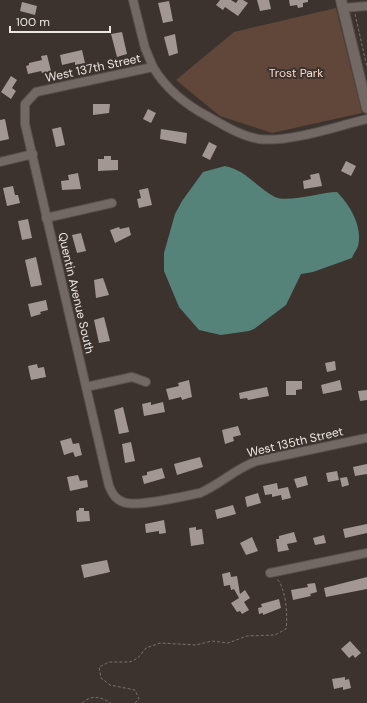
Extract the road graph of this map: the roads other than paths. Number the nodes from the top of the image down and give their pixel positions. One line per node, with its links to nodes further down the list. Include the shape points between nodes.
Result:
1 (133, 0): 4 (street)
2 (346, 5): 3 (street); 6 (street)
3 (367, 6)
4 (152, 67): 5 (street, West 137th Street); 7 (street, West 137th Street, via 170,90 183,101 217,122 259,139 281,139)
5 (36, 92): 8 (street, Quentin Avenue South, via 25,104 25,124)
6 (367, 108)
7 (367, 119)
8 (33, 154): 9 (street); 11 (street, Quentin Avenue South)
9 (0, 162)
10 (112, 203): 11 (street)
11 (46, 218): 13 (street, Quentin Avenue South)
12 (146, 382): 13 (street, via 132,377)
13 (86, 387): 15 (street, Quentin Avenue South, via 109,486)
14 (367, 438): 15 (street, West 135th Street, via 251,463 200,493 135,504)
15 (119, 500)
16 (367, 553): 17 (street)
17 (270, 573)

